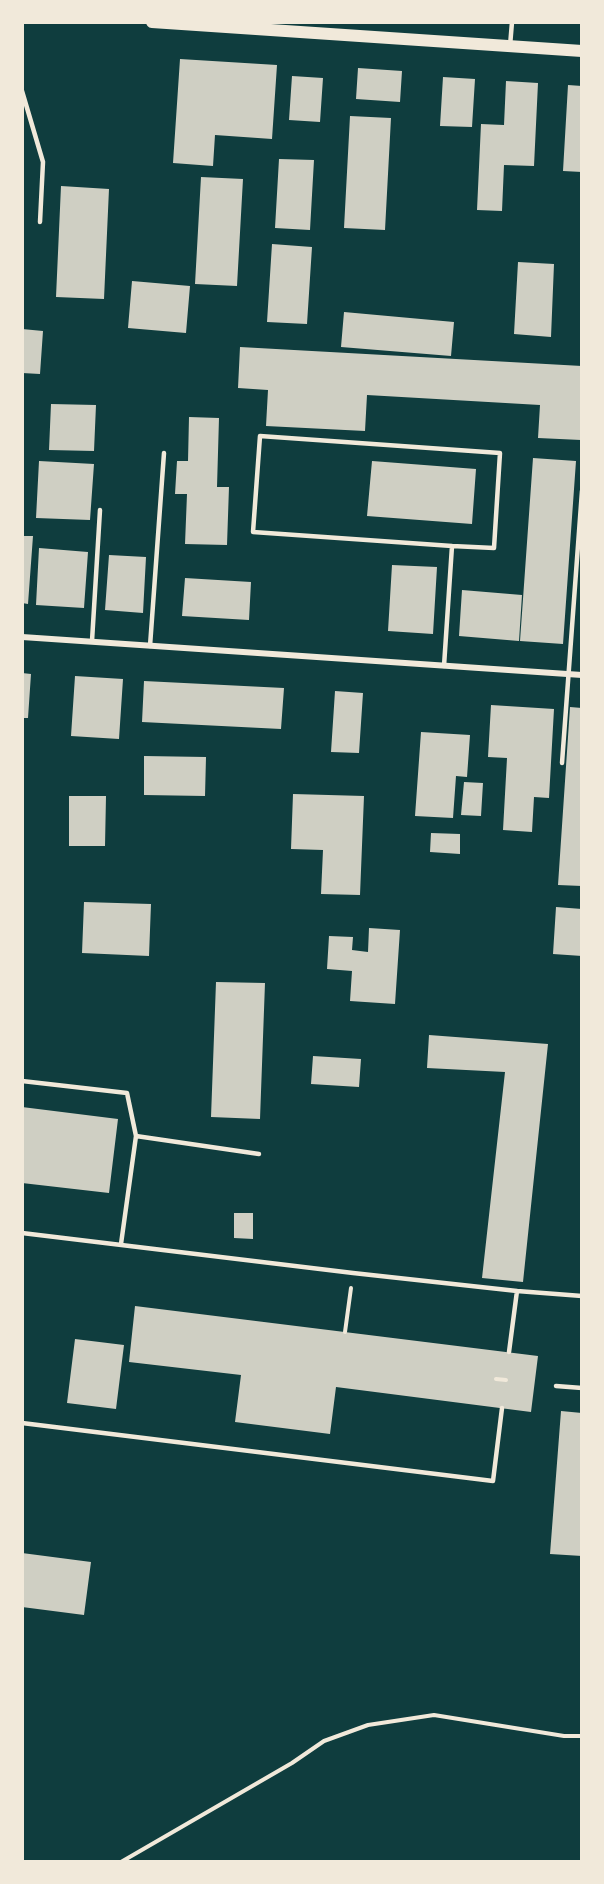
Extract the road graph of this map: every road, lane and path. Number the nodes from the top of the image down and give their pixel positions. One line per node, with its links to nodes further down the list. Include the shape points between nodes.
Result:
1 (152, 22): 3 (main road)
2 (512, 22): 3 (lane)
3 (510, 46): 4 (main road)
4 (582, 51)
5 (22, 92): 6 (lane, via 43,162)
6 (39, 222)
7 (164, 453): 13 (lane)
8 (582, 491): 15 (lane)
9 (100, 510): 12 (lane)
10 (452, 546): 10 (lane, via 494,549 500,453 260,436 253,532); 14 (lane)
11 (22, 637): 12 (street)
12 (92, 641): 13 (street)
13 (150, 646): 14 (street)
14 (444, 666): 15 (street)
15 (568, 674): 16 (street); 17 (lane)
16 (582, 675)
17 (562, 763)
18 (22, 1081): 19 (lane, via 127,1093)
19 (136, 1136): 20 (lane); 22 (lane)
20 (259, 1154)
21 (22, 1233): 22 (lane)
22 (121, 1244): 23 (lane)
23 (352, 1273): 24 (lane); 26 (path)
24 (517, 1291): 25 (lane); 27 (lane)
25 (582, 1296)
26 (345, 1332)
27 (509, 1352)
28 (496, 1378): 29 (path)
29 (506, 1380)
30 (556, 1386): 31 (lane)
31 (582, 1388)
32 (502, 1408): 33 (lane, via 493,1481)
33 (22, 1423)
34 (582, 1736): 35 (path, via 434,1715 368,1725 324,1740 292,1763)
35 (121, 1862)

